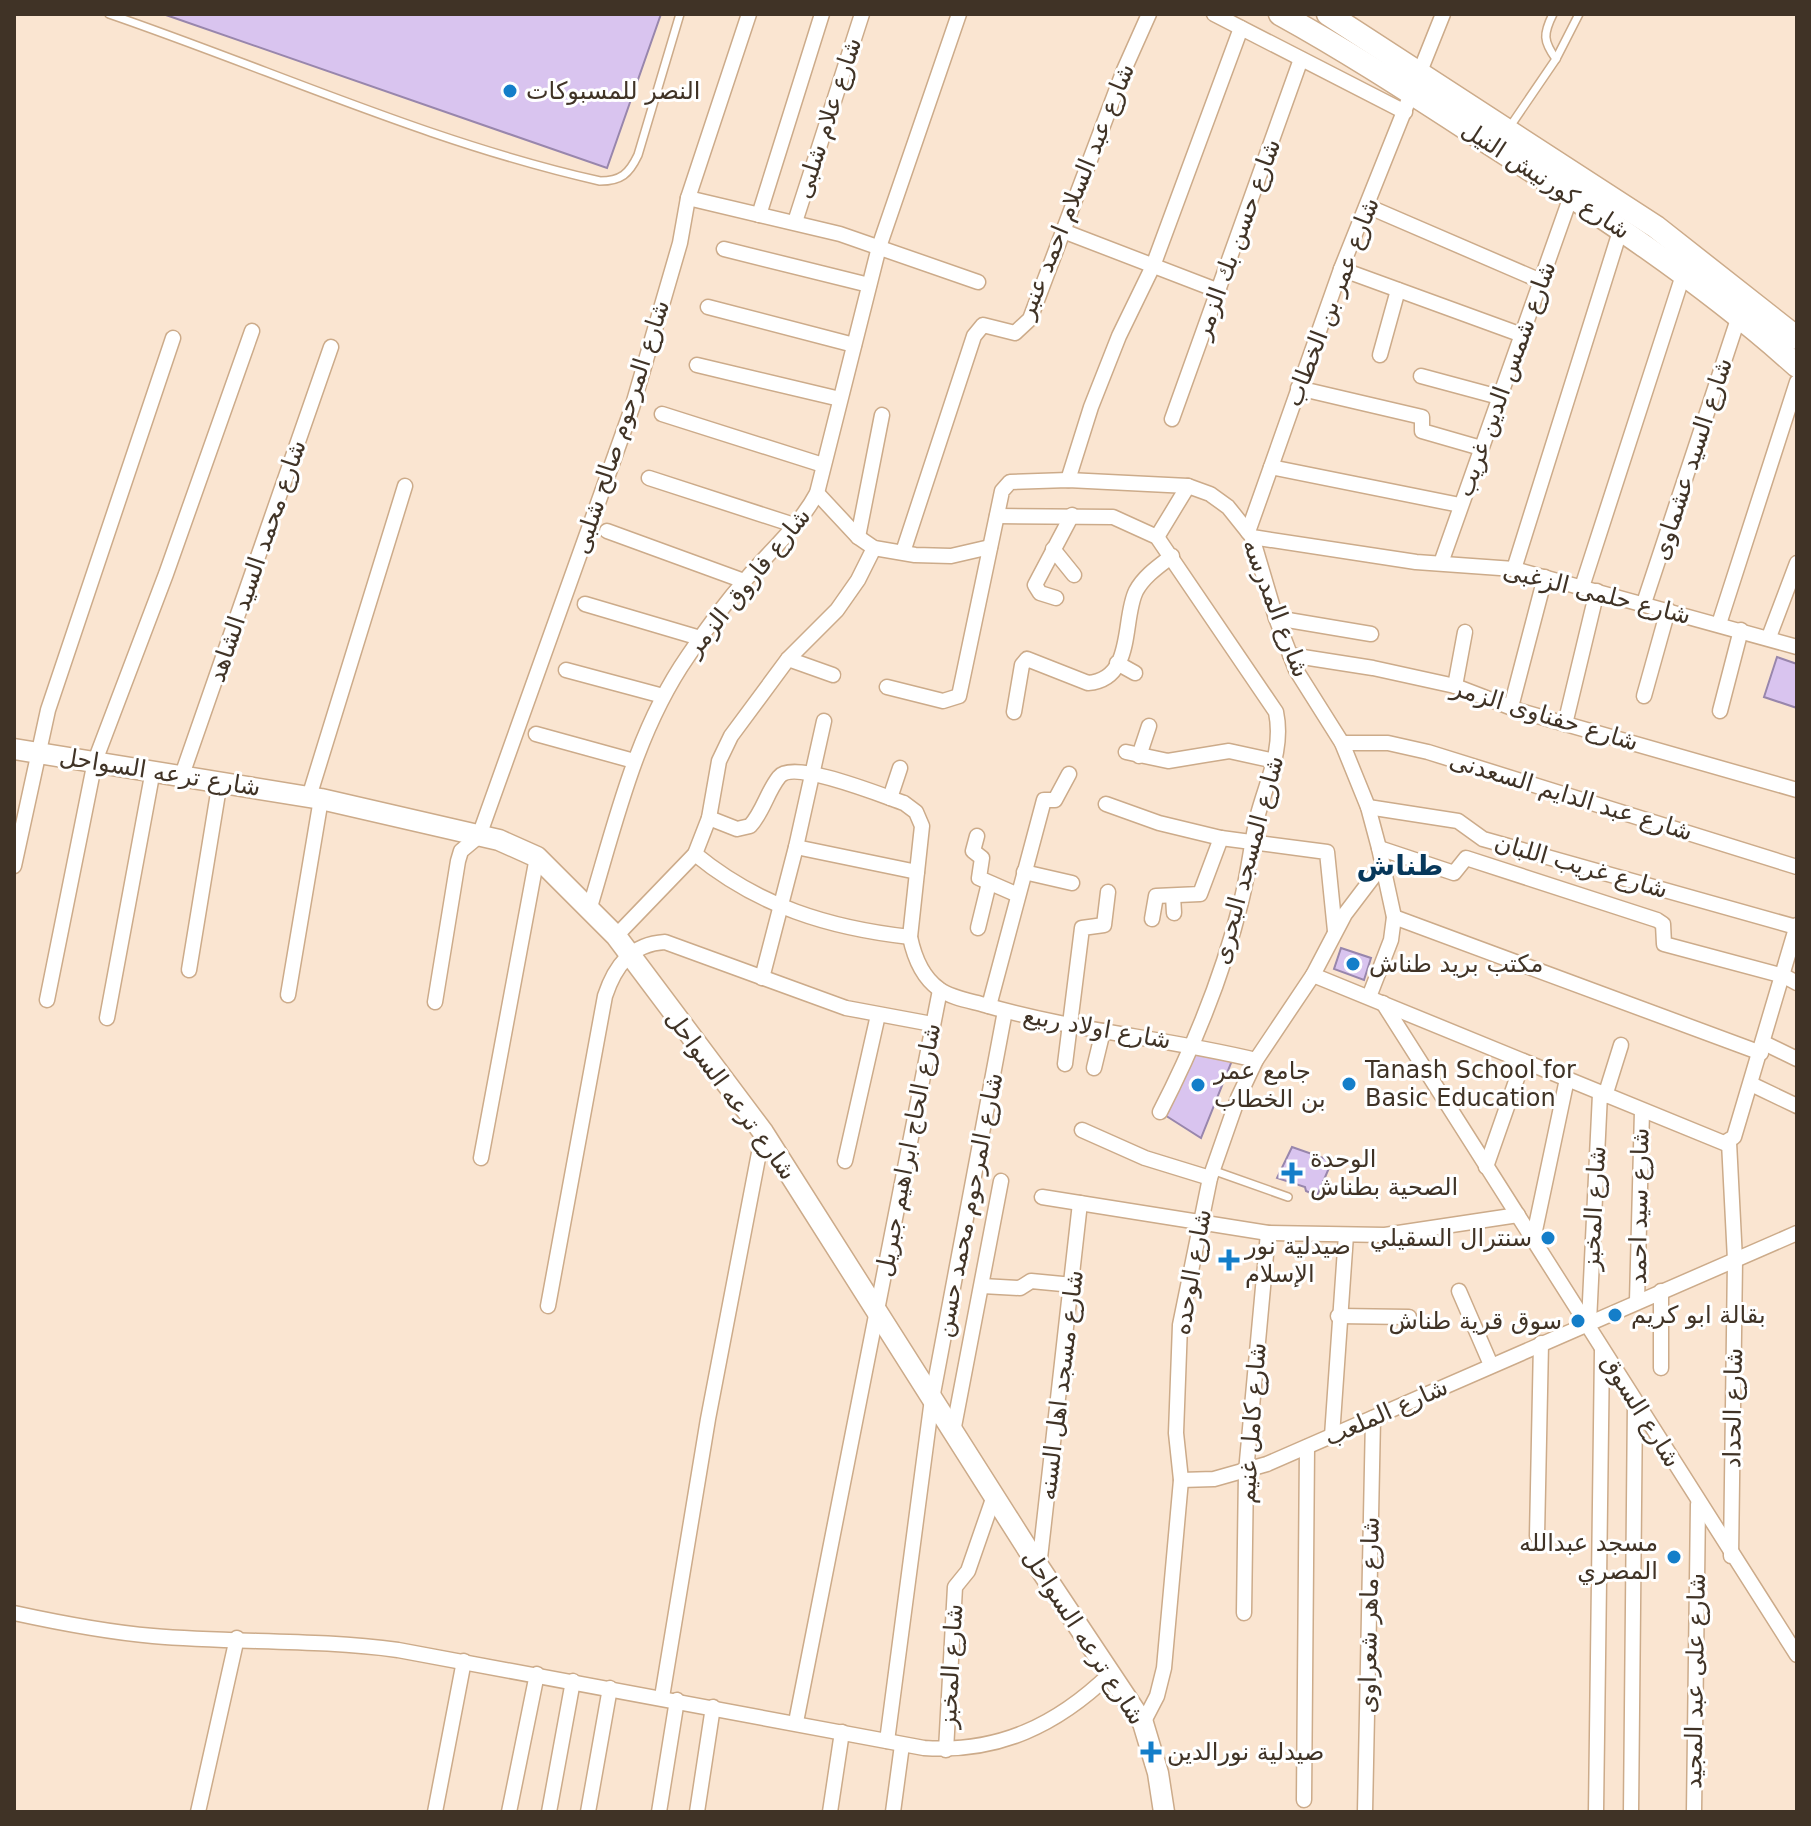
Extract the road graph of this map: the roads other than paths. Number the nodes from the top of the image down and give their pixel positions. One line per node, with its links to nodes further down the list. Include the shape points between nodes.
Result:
1 (109, 14): 2 (lane, via 380,115 600,181 617,181 638,155)
2 (680, 14)
3 (749, 14): 21 (street, شارع المرحوم صالح شلبى)
4 (822, 14): 23 (street)
5 (862, 14): 24 (street, شارع علام شلبى)
6 (959, 14): 27 (street, شارع فاروق الزمر)
7 (1149, 14): 26 (street, شارع عبد السلام احمد عنبر)
8 (1214, 14): 15 (street)
9 (1280, 14): 18 (main road, شارع كورنيش النيل)
10 (1328, 14): 14 (main road, شارع كورنيش النيل)
11 (1443, 14): 18 (street, شارع عمر بن الخطاب)
12 (1553, 14): 17 (lane, via 1544,42)
13 (1579, 14): 17 (lane)
14 (1353, 21): 18 (main road, شارع كورنيش النيل)
15 (1241, 28): 16 (street); 29 (street)
16 (1301, 59): 18 (street); 36 (street, شارع حسن بك الزمر)
17 (1556, 59): 19 (lane)
18 (1413, 94): 19 (main road, شارع كورنيش النيل); 20 (main road, شارع كورنيش النيل); 22 (street, شارع عمر بن الخطاب)
19 (1508, 130): 42 (main road, شارع كورنيش النيل, via 1666,235)
20 (1571, 196): 25 (main road, شارع كورنيش النيل); 32 (street, شارع شمس الدين غريب)
21 (688, 198): 23 (street); 131 (street, شارع المرحوم صالح شلبى, via 632,408)
22 (1367, 206): 30 (street, شارع عمر بن الخطاب); 32 (street)
23 (759, 215): 24 (street)
24 (795, 222): 27 (street)
25 (1621, 228): 31 (main road, شارع كورنيش النيل); 79 (street)
26 (1063, 231): 29 (street); 75 (street, شارع عبد السلام احمد عنبر, via 1030,319 1015,333 983,325 974,336)
27 (879, 247): 33 (street); 34 (street, شارع فاروق الزمر)
28 (724, 249): 34 (street)
29 (1153, 266): 36 (street); 60 (street, via 1119,336)
30 (1341, 269): 35 (street); 50 (street, شارع عمر بن الخطاب)
31 (1684, 272): 38 (main road, شارع كورنيش النيل); 83 (street)
32 (1541, 281): 40 (street, شارع شمس الدين غريب)
33 (978, 282)
34 (869, 285): 43 (street, شارع فاروق الزمر)
35 (1398, 290): 40 (street); 45 (street)
36 (1219, 291): 55 (street, شارع حسن بك الزمر)
37 (708, 307): 43 (street)
38 (1739, 316): 47 (main road, شارع كورنيش النيل); 85 (street, شارع السيد عشماوى)
39 (252, 331): 116 (street)
40 (1522, 335): 51 (street, شارع شمس الدين غريب)
41 (173, 338): 115 (street)
42 (1797, 338)
43 (854, 345): 52 (street, شارع فاروق الزمر)
44 (331, 347): 123 (street, شارع محمد السيد الشاهد)
45 (1380, 355)
46 (697, 365): 52 (street)
47 (1797, 366)
48 (1421, 376): 51 (street)
49 (1797, 382): 89 (street)
50 (1298, 388): 56 (street, via 1422,417 1422,431); 58 (street, شارع عمر بن الخطاب)
51 (1499, 397): 56 (street, شارع شمس الدين غريب)
52 (840, 399): 57 (street, شارع فاروق الزمر)
53 (662, 414): 57 (street)
54 (882, 415): 70 (street)
55 (1172, 419)
56 (1481, 448): 64 (street, شارع شمس الدين غريب)
57 (823, 465): 63 (street, شارع فاروق الزمر)
58 (1271, 467): 64 (street); 69 (street, شارع عمر بن الخطاب)
59 (649, 478): 67 (street)
60 (1068, 480): 62 (street, شارع المدرسه); 66 (street, شارع المدرسه, via 1018,480 1002,491)
61 (405, 486): 126 (street)
62 (1188, 486): 69 (street, شارع المدرسه, via 1228,507); 71 (street)
63 (817, 493): 67 (street, شارع فاروق الزمر); 70 (street)
64 (1460, 505): 77 (street, شارع شمس الدين غريب)
65 (1072, 515): 66 (street, شارع المسجد البحرى); 71 (street, شارع المسجد البحرى, via 1113,517); 74 (street)
66 (997, 516): 72 (street)
67 (794, 525): 82 (street, شارع فاروق الزمر)
68 (607, 531): 82 (street)
69 (1250, 534): 77 (street, شارع حلمى الزغبى); 88 (street, شارع المدرسه)
70 (858, 537): 73 (street)
71 (1157, 537): 76 (street, شارع المسجد البحرى)
72 (990, 547): 75 (street, via 951,556); 103 (street, via 959,696 943,701)
73 (874, 548): 75 (street); 97 (street, via 837,610)
74 (1053, 549): 80 (street); 84 (street, via 1035,585 1040,593)
75 (903, 552)
76 (1172, 556): 98 (street, via 1136,591 1127,641); 118 (street, شارع المسجد البحرى, via 1276,712)
77 (1441, 563): 79 (street, شارع حلمى الزغبى)
78 (1797, 563): 93 (street)
79 (1514, 569): 81 (street, شارع حلمى الزغبى)
80 (1074, 575)
81 (1545, 577): 83 (street, شارع حلمى الزغبى); 106 (street)
82 (744, 581): 94 (street, شارع فاروق الزمر)
83 (1589, 589): 85 (street, شارع حلمى الزغبى); 110 (street)
84 (1056, 598)
85 (1644, 603): 87 (street, شارع حلمى الزغبى)
86 (585, 604): 94 (street)
87 (1668, 610): 89 (street, شارع حلمى الزغبى); 105 (street)
88 (1276, 618): 92 (street); 96 (street, شارع المدرسه)
89 (1719, 624): 90 (street, شارع حلمى الزغبى)
90 (1741, 630): 93 (street, شارع حلمى الزغبى); 107 (street)
91 (1465, 632): 102 (street)
92 (1371, 634)
93 (1769, 637): 95 (street, شارع حلمى الزغبى)
94 (700, 638): 104 (street, شارع فاروق الزمر)
95 (1797, 647)
96 (1290, 655): 102 (street, شارع حفناوى الزمر); 113 (street, شارع المدرسه)
97 (788, 659): 101 (street); 130 (street, via 731,736 715,775)
98 (1117, 663): 100 (street); 108 (street, via 1088,683 1027,659)
99 (566, 670): 104 (street)
100 (1135, 673)
101 (833, 675)
102 (1455, 686): 106 (street, شارع حفناوى الزمر)
103 (887, 687)
104 (663, 696): 117 (street, شارع فاروق الزمر)
105 (1644, 696)
106 (1511, 707): 110 (street, شارع حفناوى الزمر)
107 (1720, 711)
108 (1014, 712)
109 (824, 721): 121 (street)
110 (1565, 724): 125 (street, شارع حفناوى الزمر)
111 (1149, 726): 118 (street, via 1132,754 1182,761 1229,751)
112 (536, 734): 117 (street)
113 (1342, 743): 129 (street, شارع المدرسه); 141 (street, شارع عبد الدايم السعدنى, via 1388,743 1428,752)
114 (14, 749): 115 (main road, شارع ترعه السواحل)
115 (38, 751): 116 (main road, شارع ترعه السواحل); 140 (street)
116 (95, 761): 120 (main road, شارع ترعه السواحل); 166 (street)
117 (634, 761): 149 (street, شارع فاروق الزمر)
118 (1275, 761): 134 (street, شارع المسجد البحرى)
119 (900, 768): 127 (street)
120 (153, 770): 123 (main road, شارع ترعه السواحل); 172 (street)
121 (813, 774): 127 (street); 130 (street, via 790,771 780,776 755,821 744,829); 135 (street)
122 (1069, 774): 143 (street, via 1055,800 1044,800)
123 (182, 775): 124 (main road, شارع ترعه السواحل)
124 (220, 781): 126 (main road, شارع ترعه السواحل); 160 (street)
125 (1797, 790)
126 (315, 798): 131 (main road, شارع ترعه السواحل); 165 (street)
127 (890, 798): 142 (street, via 916,812 922,826)
128 (1106, 804): 133 (street)
129 (1368, 807): 136 (street, شارع المدرسه); 154 (street, شارع غريب اللبان, via 1458,821 1483,839)
130 (709, 818): 137 (street)
131 (479, 836): 138 (main road, شارع ترعه السواحل); 168 (street, شارع المرحوم صالح شلبى, via 461,851 458,861)
132 (977, 836): 144 (street, via 973,851 982,857 979,877)
133 (1221, 838): 134 (street); 148 (street, via 1200,894)
134 (1252, 842): 156 (street, via 1327,852); 176 (street, شارع المسجد البحرى, via 1235,925)
135 (796, 847): 142 (street); 150 (street)
136 (1379, 848): 139 (street, شارع المدرسه); 163 (street, via 1454,873 1466,858 1660,921 1664,944)
137 (695, 854): 150 (street); 157 (street)
138 (537, 857): 149 (main road, شارع ترعه السواحل); 193 (street)
139 (1383, 864): 152 (street, شارع المدرسه); 156 (street, شارع الوحده)
140 (14, 866)
141 (1797, 867)
142 (917, 872): 158 (street)
143 (1024, 872): 145 (street); 147 (street)
144 (989, 883): 147 (street); 155 (street)
145 (1072, 883)
146 (1108, 892): 174 (street, via 1104,925 1082,928)
147 (1018, 895): 169 (street)
148 (1173, 896): 151 (street); 153 (street, via 1153,899)
149 (590, 907): 157 (main road, شارع ترعه السواحل)
150 (780, 907): 158 (street, via 822,922); 162 (street)
151 (1174, 913)
152 (1394, 917): 167 (street); 178 (street)
153 (1152, 919)
154 (1797, 926): 163 (street)
155 (978, 928)
156 (1335, 932): 161 (street, شارع الوحده)
157 (616, 936): 159 (main road, شارع ترعه السواحل)
158 (910, 937): 164 (street, via 919,966)
159 (628, 955): 162 (street, via 650,943 665,942); 191 (main road, شارع ترعه السواحل); 213 (street, via 613,972 605,996)
160 (189, 970)
161 (1313, 975): 167 (street); 180 (street, شارع الوحده)
162 (762, 978): 171 (street)
163 (1791, 979): 178 (street)
164 (940, 990): 169 (street, شارع اولاد ربيع); 173 (street, شارع الحاج ابراهيم جبريل)
165 (288, 995)
166 (47, 1000)
167 (1376, 1000): 181 (street); 195 (street, شارع السوق)
168 (435, 1002)
169 (989, 1006): 170 (street, شارع اولاد ربيع)
170 (1005, 1011): 174 (street, شارع اولاد ربيع); 222 (street, شارع المرحوم محمد حسن)
171 (878, 1015): 173 (street); 194 (street)
172 (107, 1018)
173 (932, 1024): 214 (street, شارع الحاج ابراهيم جبريل)
174 (1069, 1025): 175 (street, شارع اولاد ربيع); 182 (street)
175 (1103, 1031): 176 (street, شارع اولاد ربيع); 183 (street)
176 (1195, 1045): 180 (street, شارع اولاد ربيع); 189 (street, شارع المسجد البحرى)
177 (1621, 1045): 186 (street, شارع المخبز)
178 (1762, 1048): 179 (street); 185 (street)
179 (1797, 1059)
180 (1256, 1060): 196 (street, شارع الوحده)
181 (1523, 1061): 184 (street); 195 (street)
182 (1065, 1064)
183 (1094, 1068)
184 (1567, 1079): 186 (street); 206 (street)
185 (1751, 1084): 187 (street); 192 (street, via 1734,1137)
186 (1602, 1095): 188 (street); 217 (street, شارع المخبز)
187 (1797, 1106)
188 (1642, 1111): 192 (street); 212 (street, شارع سيد احمد)
189 (1160, 1112)
190 (1082, 1130): 196 (street, via 1145,1158)
191 (763, 1132): 214 (main road, شارع ترعه السواحل); 244 (street, via 708,1419)
192 (1721, 1142): 207 (street, شارع الحداد)
193 (481, 1158)
194 (845, 1161)
195 (1486, 1167): 201 (street, شارع السوق)
196 (1211, 1174): 199 (lane); 202 (street, شارع الوحده)
197 (1001, 1181): 209 (street)
198 (1042, 1197): 200 (street)
199 (1288, 1197)
200 (1080, 1203): 202 (street); 208 (street, شارع مسجد اهل السنه)
201 (1518, 1215): 205 (street, via 1428,1231); 206 (street, شارع السوق)
202 (1199, 1223): 203 (street); 229 (street, شارع الوحده, via 1176,1379)
203 (1268, 1233): 205 (street); 228 (street, شارع كامل غنيم)
204 (1797, 1233): 207 (street, شارع الملعب)
205 (1346, 1235): 215 (street)
206 (1533, 1240): 217 (street, شارع السوق)
207 (1735, 1260): 211 (street, شارع الملعب); 233 (street, شارع الحداد)
208 (1073, 1285): 209 (street, via 1031,1281 1020,1288); 234 (street, شارع مسجد اهل السنه)
209 (982, 1286): 225 (street)
210 (1459, 1291): 220 (street)
211 (1661, 1291): 212 (street, شارع الملعب); 221 (street)
212 (1637, 1301): 217 (street, شارع الملعب)
213 (548, 1306)
214 (878, 1310): 222 (main road, شارع ترعه السواحل); 246 (street, شارع الحاج ابراهيم جبريل)
215 (1338, 1316): 216 (street); 226 (street)
216 (1409, 1317)
217 (1587, 1322): 218 (street, شارع الملعب); 219 (street, شارع السوق)
218 (1541, 1343): 220 (street, شارع الملعب); 232 (street)
219 (1602, 1350): 223 (street, شارع السوق); 264 (street)
220 (1491, 1365): 224 (street, شارع الملعب)
221 (1661, 1368)
222 (932, 1399): 225 (main road, شارع ترعه السواحل); 249 (street, شارع المرحوم محمد حسن)
223 (1635, 1402): 231 (street, شارع السوق); 265 (street)
224 (1373, 1418): 226 (street, شارع الملعب); 263 (street, شارع ماهر شعراوى)
225 (953, 1432): 230 (main road, شارع ترعه السواحل)
226 (1332, 1436): 227 (street, شارع الملعب)
227 (1307, 1447): 228 (street, شارع الملعب); 252 (street)
228 (1246, 1472): 229 (street, شارع الملعب); 236 (street, شارع كامل غنيم)
229 (1181, 1480): 247 (street, شارع الوحده, via 1164,1668)
230 (994, 1496): 234 (main road, شارع ترعه السواحل); 251 (street, شارع المخبز, via 968,1571 955,1587)
231 (1698, 1503): 233 (street, شارع السوق); 266 (street, شارع على عبد المجيد)
232 (1537, 1536)
233 (1731, 1556): 238 (street, شارع السوق)
234 (1039, 1567): 241 (main road, شارع ترعه السواحل)
235 (14, 1613): 237 (street, via 113,1632)
236 (1244, 1613)
237 (237, 1638): 239 (street, via 358,1645); 253 (street)
238 (1797, 1655)
239 (464, 1661): 240 (street); 254 (street)
240 (537, 1674): 242 (street); 255 (street)
241 (1110, 1674): 247 (main road, شارع ترعه السواحل); 251 (street, via 1082,1700 1030,1732 983,1747)
242 (573, 1681): 243 (street); 256 (street)
243 (610, 1688): 244 (street); 257 (street)
244 (670, 1699): 245 (street); 258 (street)
245 (713, 1707): 246 (street); 259 (street)
246 (796, 1722): 248 (street)
247 (1143, 1723): 262 (main road, شارع ترعه السواحل)
248 (842, 1732): 249 (street); 260 (street)
249 (887, 1741): 250 (street)
250 (902, 1745): 251 (street); 261 (street)
251 (946, 1750)
252 (1304, 1800)
253 (198, 1812)
254 (435, 1812)
255 (509, 1812)
256 (549, 1812)
257 (588, 1812)
258 (659, 1812)
259 (697, 1812)
260 (830, 1812)
261 (893, 1812)
262 (1164, 1812)
263 (1365, 1812)
264 (1596, 1812)
265 (1631, 1812)
266 (1694, 1812)

